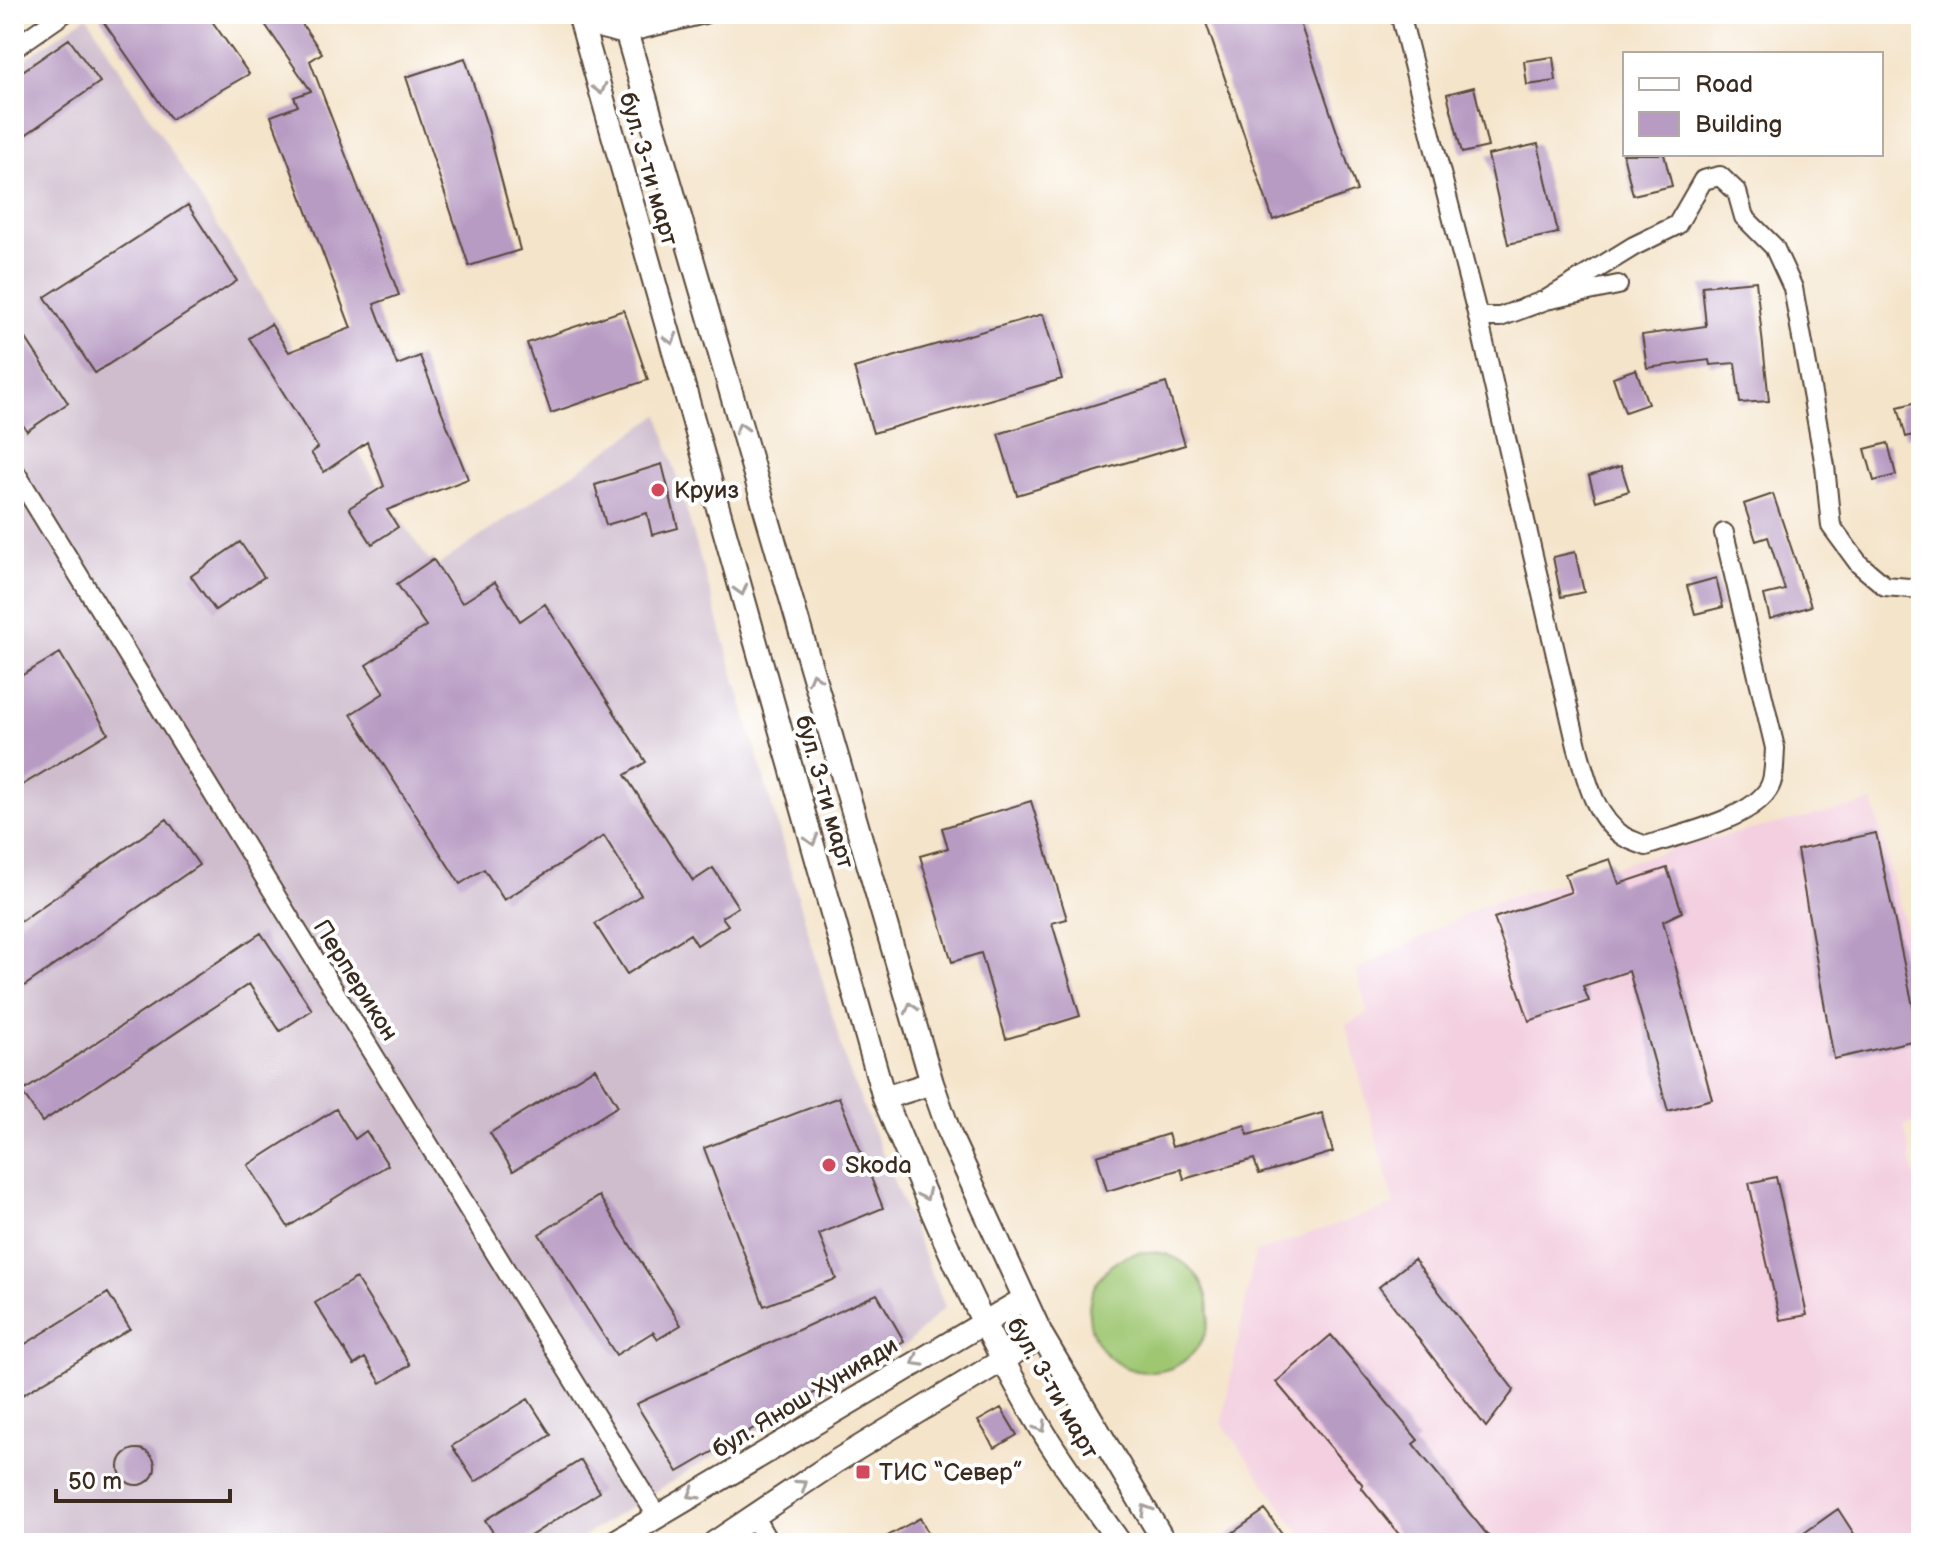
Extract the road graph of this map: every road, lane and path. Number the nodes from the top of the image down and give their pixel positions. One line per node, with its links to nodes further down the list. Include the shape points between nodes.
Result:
1 (63, 14): 6 (street)
2 (581, 14): 5 (street, via 602,27); 14 (street, бул. 3-ти март, one-way to 14)
3 (704, 14): 5 (street)
4 (1400, 14): 9 (street)
5 (623, 24): 13 (street, бул. 3-ти март, one-way to 5)
6 (14, 48)
7 (1618, 285): 8 (street)
8 (1546, 300): 9 (street, via 1500,317); 12 (street, via 1677,225 1703,180 1720,176 1737,192 1744,217 1774,247 1793,288 1831,526 1859,564 1885,586)
9 (1478, 317): 11 (street, via 1588,784 1603,816 1622,836 1646,846 1734,816 1762,800 1772,783 1775,748)
10 (14, 470): 19 (street, Перперикон)
11 (1724, 533)
12 (1921, 589)
13 (932, 1083): 14 (street); 15 (street, бул. 3-ти март)
14 (884, 1098): 16 (street, бул. 3-ти март, one-way to 16)
15 (1024, 1299): 16 (street, бул. Янош Хунияди); 17 (street, бул. 3-ти март)
16 (984, 1322): 18 (street, бул. 3-ти март); 19 (street, бул. Янош Хунияди, one-way to 19)
17 (1042, 1336): 18 (street); 25 (street, бул. 3-ти март, one-way to 17)
18 (1002, 1359): 20 (street, one-way to 18); 24 (street, бул. 3-ти март, one-way to 24, via 1045,1434)
19 (657, 1516): 21 (street, бул. Янош Хунияди)
20 (754, 1517): 22 (street); 23 (street)
21 (613, 1543)
22 (714, 1543)
23 (769, 1543)
24 (1120, 1543)
25 (1165, 1543)

